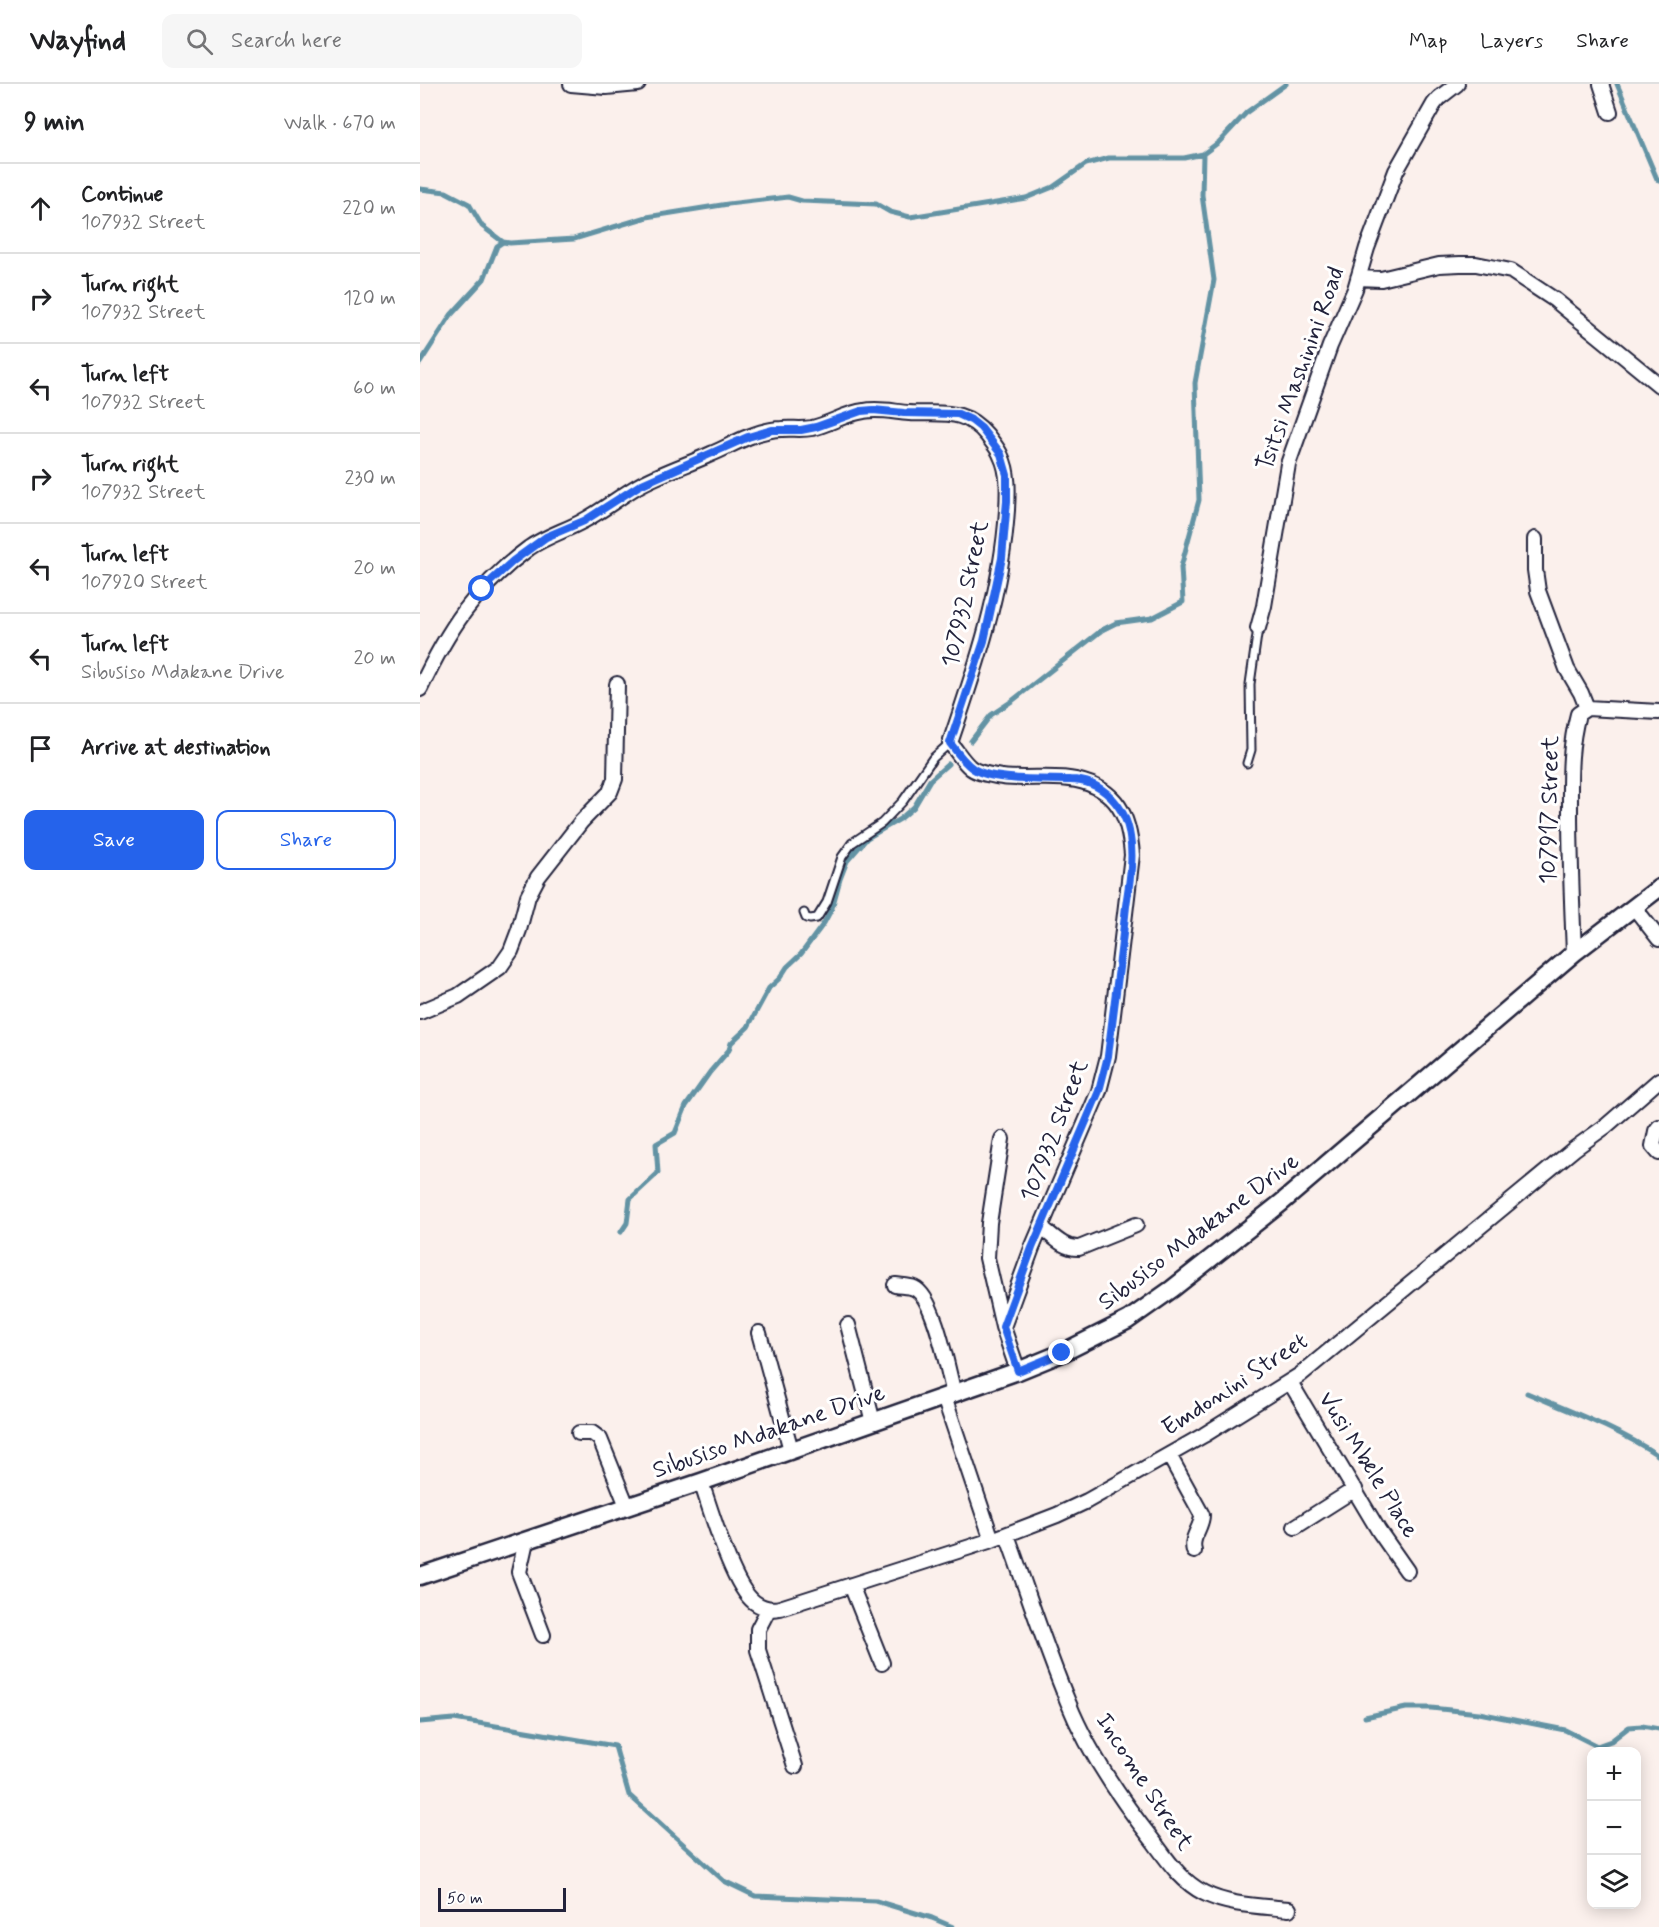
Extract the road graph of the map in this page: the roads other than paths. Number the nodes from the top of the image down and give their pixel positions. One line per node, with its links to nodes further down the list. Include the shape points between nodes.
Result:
1 (571, 84): 2 (street)
2 (638, 84)
3 (1457, 84): 6 (street, Tsitsi Mashinini Road, via 1434,104 1396,171)
4 (1601, 84): 5 (street)
5 (1610, 112)
6 (1358, 278): 7 (street, via 1381,279 1460,264 1511,271 1555,300); 9 (street, Tsitsi Mashinini Road, via 1288,464)
7 (1659, 385)
8 (1535, 539): 12 (street, 107917 Street, via 1538,591 1567,669)
9 (1258, 628): 15 (lane, Tsitsi Mashinini Road, via 1250,684 1251,750)
10 (617, 684): 21 (street, via 615,779 610,792 538,877 511,951 500,967 458,996)
11 (420, 689): 14 (street, 107932 Street, via 462,612 492,580 546,537 584,521 640,485 772,430 816,427 861,411 958,414 981,428 1001,454 1007,475 1007,501 1002,558 984,641)
12 (1587, 708): 13 (street); 20 (street, 107917 Street, via 1578,714 1569,762)
13 (1659, 712)
14 (950, 743): 18 (lane, via 933,758 882,823 852,843 842,857 827,902 817,918 806,918); 27 (street, 107932 Street, via 971,768 988,775 1075,780 1095,786 1120,806 1130,836 1132,855 1108,1056 1099,1091)
15 (1247, 763)
16 (1659, 888): 17 (street, Sibusiso Mdakane Drive)
17 (1634, 907): 19 (street); 20 (street, Sibusiso Mdakane Drive)
18 (804, 913)
19 (1659, 939)
20 (1574, 953): 32 (street, Sibusiso Mdakane Drive, via 1281,1203 1172,1289 1128,1320)
21 (420, 1012)
22 (1659, 1080): 33 (street, Emdonini Street)
23 (1659, 1127): 25 (street, via 1653,1146)
24 (1002, 1139): 30 (street, via 987,1258)
25 (1659, 1153)
26 (1136, 1225): 27 (street, via 1072,1249)
27 (1041, 1227): 30 (street, 107932 Street)
28 (896, 1285): 34 (street, via 916,1289 933,1314)
29 (848, 1325): 35 (street)
30 (1003, 1327): 32 (street)
31 (759, 1333): 37 (street)
32 (1018, 1371): 34 (street, Sibusiso Mdakane Drive)
33 (1290, 1382): 38 (street, Emdonini Street); 40 (street, Vusi Mbele Place)
34 (949, 1396): 35 (street, Sibusiso Mdakane Drive); 44 (street)
35 (873, 1422): 37 (street, Sibusiso Mdakane Drive)
36 (579, 1433): 41 (street, via 592,1433 600,1439)
37 (791, 1450): 39 (street, Sibusiso Mdakane Drive)
38 (1169, 1455): 43 (street, Emdonini Street, via 1057,1515); 46 (street, via 1202,1515 1192,1544)
39 (701, 1482): 41 (street, Sibusiso Mdakane Drive); 50 (street, via 735,1576 748,1596)
40 (1354, 1489): 42 (street); 47 (street, Vusi Mbele Place)
41 (627, 1506): 45 (street, Sibusiso Mdakane Drive)
42 (1295, 1527)
43 (1007, 1535): 44 (street, Emdonini Street); 54 (street, Income Street, via 1068,1702 1096,1758 1135,1818 1176,1871 1205,1894 1224,1901)
44 (992, 1540): 49 (street, Emdonini Street)
45 (526, 1541): 48 (street, Sibusiso Mdakane Drive); 51 (street, via 519,1572)
46 (1194, 1551)
47 (1407, 1571)
48 (420, 1576)
49 (851, 1585): 50 (street, Emdonini Street); 52 (street)
50 (768, 1610): 53 (street, via 758,1629 758,1650)
51 (543, 1635)
52 (882, 1663)
53 (795, 1766)
54 (1289, 1909)

